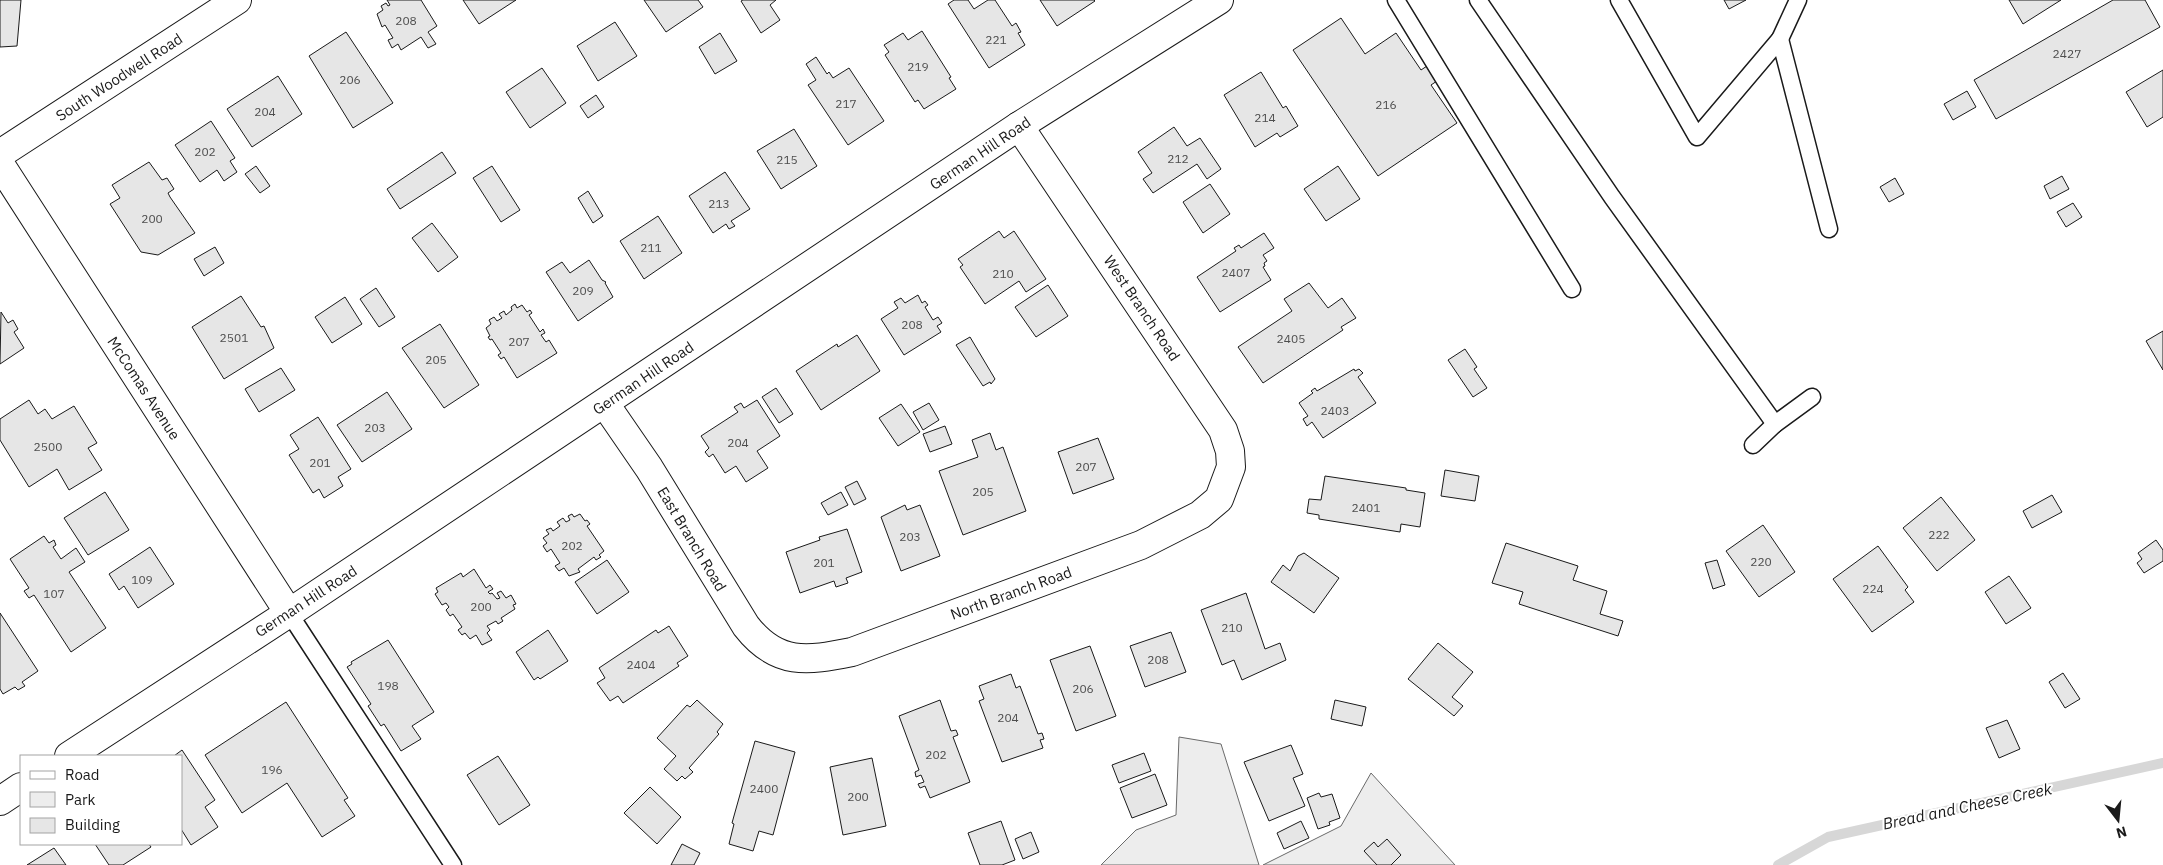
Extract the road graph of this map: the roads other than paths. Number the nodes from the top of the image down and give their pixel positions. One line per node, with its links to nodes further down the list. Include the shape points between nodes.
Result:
1 (237, 0): 9 (street, South Woodwell Road)
2 (1219, 0): 8 (street, German Hill Road)
3 (1396, 0): 12 (lane)
4 (1478, 0): 15 (lane, via 1612,196)
5 (1620, 0): 7 (lane, via 1697,137)
6 (1798, 0): 7 (lane)
7 (1780, 38): 11 (lane)
8 (1019, 126): 14 (street, German Hill Road); 17 (street, West Branch Road, via 1223,430 1232,467)
9 (0, 154)
10 (0, 164): 18 (street, McComas Avenue)
11 (1828, 229)
12 (1572, 288)
13 (1812, 396): 15 (lane)
14 (605, 404): 18 (street, German Hill Road); 19 (street, East Branch Road, via 649,468 746,626 759,642)
15 (1776, 424): 16 (lane)
16 (1753, 445)
17 (1219, 500): 19 (street, North Branch Road, via 1178,527 1094,562 852,652 815,659)
18 (289, 613): 20 (street, German Hill Road); 23 (lane)
19 (794, 659)
20 (71, 755)
21 (20, 788): 22 (street)
22 (0, 801)
23 (453, 865)

